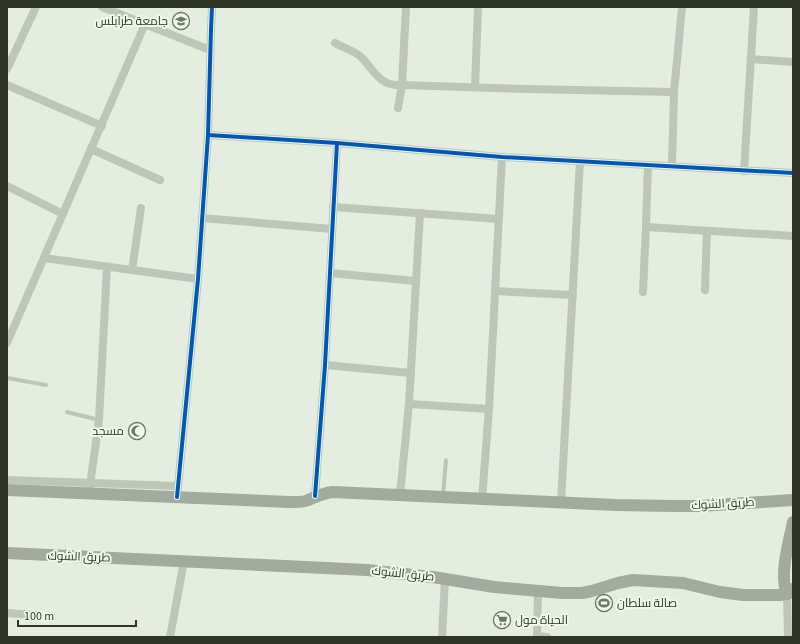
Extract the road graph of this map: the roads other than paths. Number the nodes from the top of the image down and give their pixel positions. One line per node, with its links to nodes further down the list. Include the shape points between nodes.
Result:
1 (36, 7): 13 (street)
2 (102, 7): 8 (street)
3 (212, 7): 10 (street)
4 (406, 7): 15 (street)
5 (478, 7): 16 (street)
6 (682, 7): 17 (street)
7 (754, 7): 11 (street)
8 (145, 24): 10 (street); 19 (street)
9 (335, 44): 15 (street, via 359,56 381,79)
10 (210, 50): 20 (street)
11 (751, 59): 12 (street); 27 (street)
12 (793, 62)
13 (7, 69)
14 (7, 85): 19 (street)
15 (402, 85): 16 (street); 18 (street)
16 (475, 87): 17 (street)
17 (674, 92): 26 (street)
18 (398, 108)
19 (102, 126): 22 (street)
20 (208, 135): 21 (street); 35 (street)
21 (337, 143): 23 (street); 31 (street)
22 (92, 149): 29 (street); 34 (street)
23 (502, 157): 24 (street); 36 (street)
24 (580, 161): 25 (street); 50 (street)
25 (648, 165): 26 (street); 37 (street)
26 (672, 166): 27 (street)
27 (744, 171): 28 (street)
28 (793, 173)
29 (160, 180)
30 (7, 186): 34 (street)
31 (334, 207): 33 (street); 38 (street)
32 (142, 208): 43 (street)
33 (420, 213): 36 (street); 46 (street)
34 (63, 214): 41 (street)
35 (202, 218): 38 (street); 45 (street)
36 (499, 219): 48 (street)
37 (646, 227): 39 (street); 49 (street)
38 (332, 229): 44 (street)
39 (707, 231): 40 (street); 47 (street)
40 (793, 236)
41 (44, 258): 42 (street); 51 (street)
42 (107, 267): 43 (street); 59 (street)
43 (132, 270): 45 (street)
44 (330, 273): 46 (street); 52 (street)
45 (198, 278): 64 (street)
46 (416, 281): 53 (street)
47 (705, 290)
48 (495, 291): 50 (street); 57 (street)
49 (643, 292)
50 (573, 295): 70 (street)
51 (7, 343)
52 (325, 365): 53 (street); 66 (street)
53 (411, 373): 56 (street)
54 (7, 378): 55 (lane)
55 (46, 385)
56 (409, 404): 57 (street); 65 (street)
57 (490, 410): 68 (street)
58 (67, 412): 59 (lane)
59 (99, 420): 62 (street)
60 (446, 460): 67 (lane)
61 (7, 480): 62 (street)
62 (89, 488): 63 (main road, طريق الشوك); 64 (main road, طريق الشوك)
63 (7, 490)
64 (177, 492): 66 (main road, طريق الشوك, via 299,502)
65 (400, 495): 66 (main road, طريق الشوك, via 333,492); 67 (main road, طريق الشوك)
66 (315, 496)
67 (443, 497): 68 (main road, طريق الشوك)
68 (482, 499): 70 (main road, طريق الشوك)
69 (793, 500): 70 (main road, طريق الشوك, via 700,506)
70 (561, 502)
71 (793, 522): 76 (main road, via 784,578 784,586)
72 (7, 553): 73 (main road, طريق الشوك)
73 (184, 561): 74 (main road, طريق الشوك, via 366,570); 80 (street)
74 (445, 579): 75 (main road, طريق الشوك); 81 (street)
75 (538, 591): 76 (main road, طريق الشوك, via 582,593 626,581 643,580 683,583 731,594); 79 (street)
76 (791, 593): 83 (street)
77 (7, 613): 78 (street)
78 (35, 615)
79 (537, 636): 82 (street)
80 (170, 637)
81 (442, 637)
82 (547, 637)
83 (788, 637)

